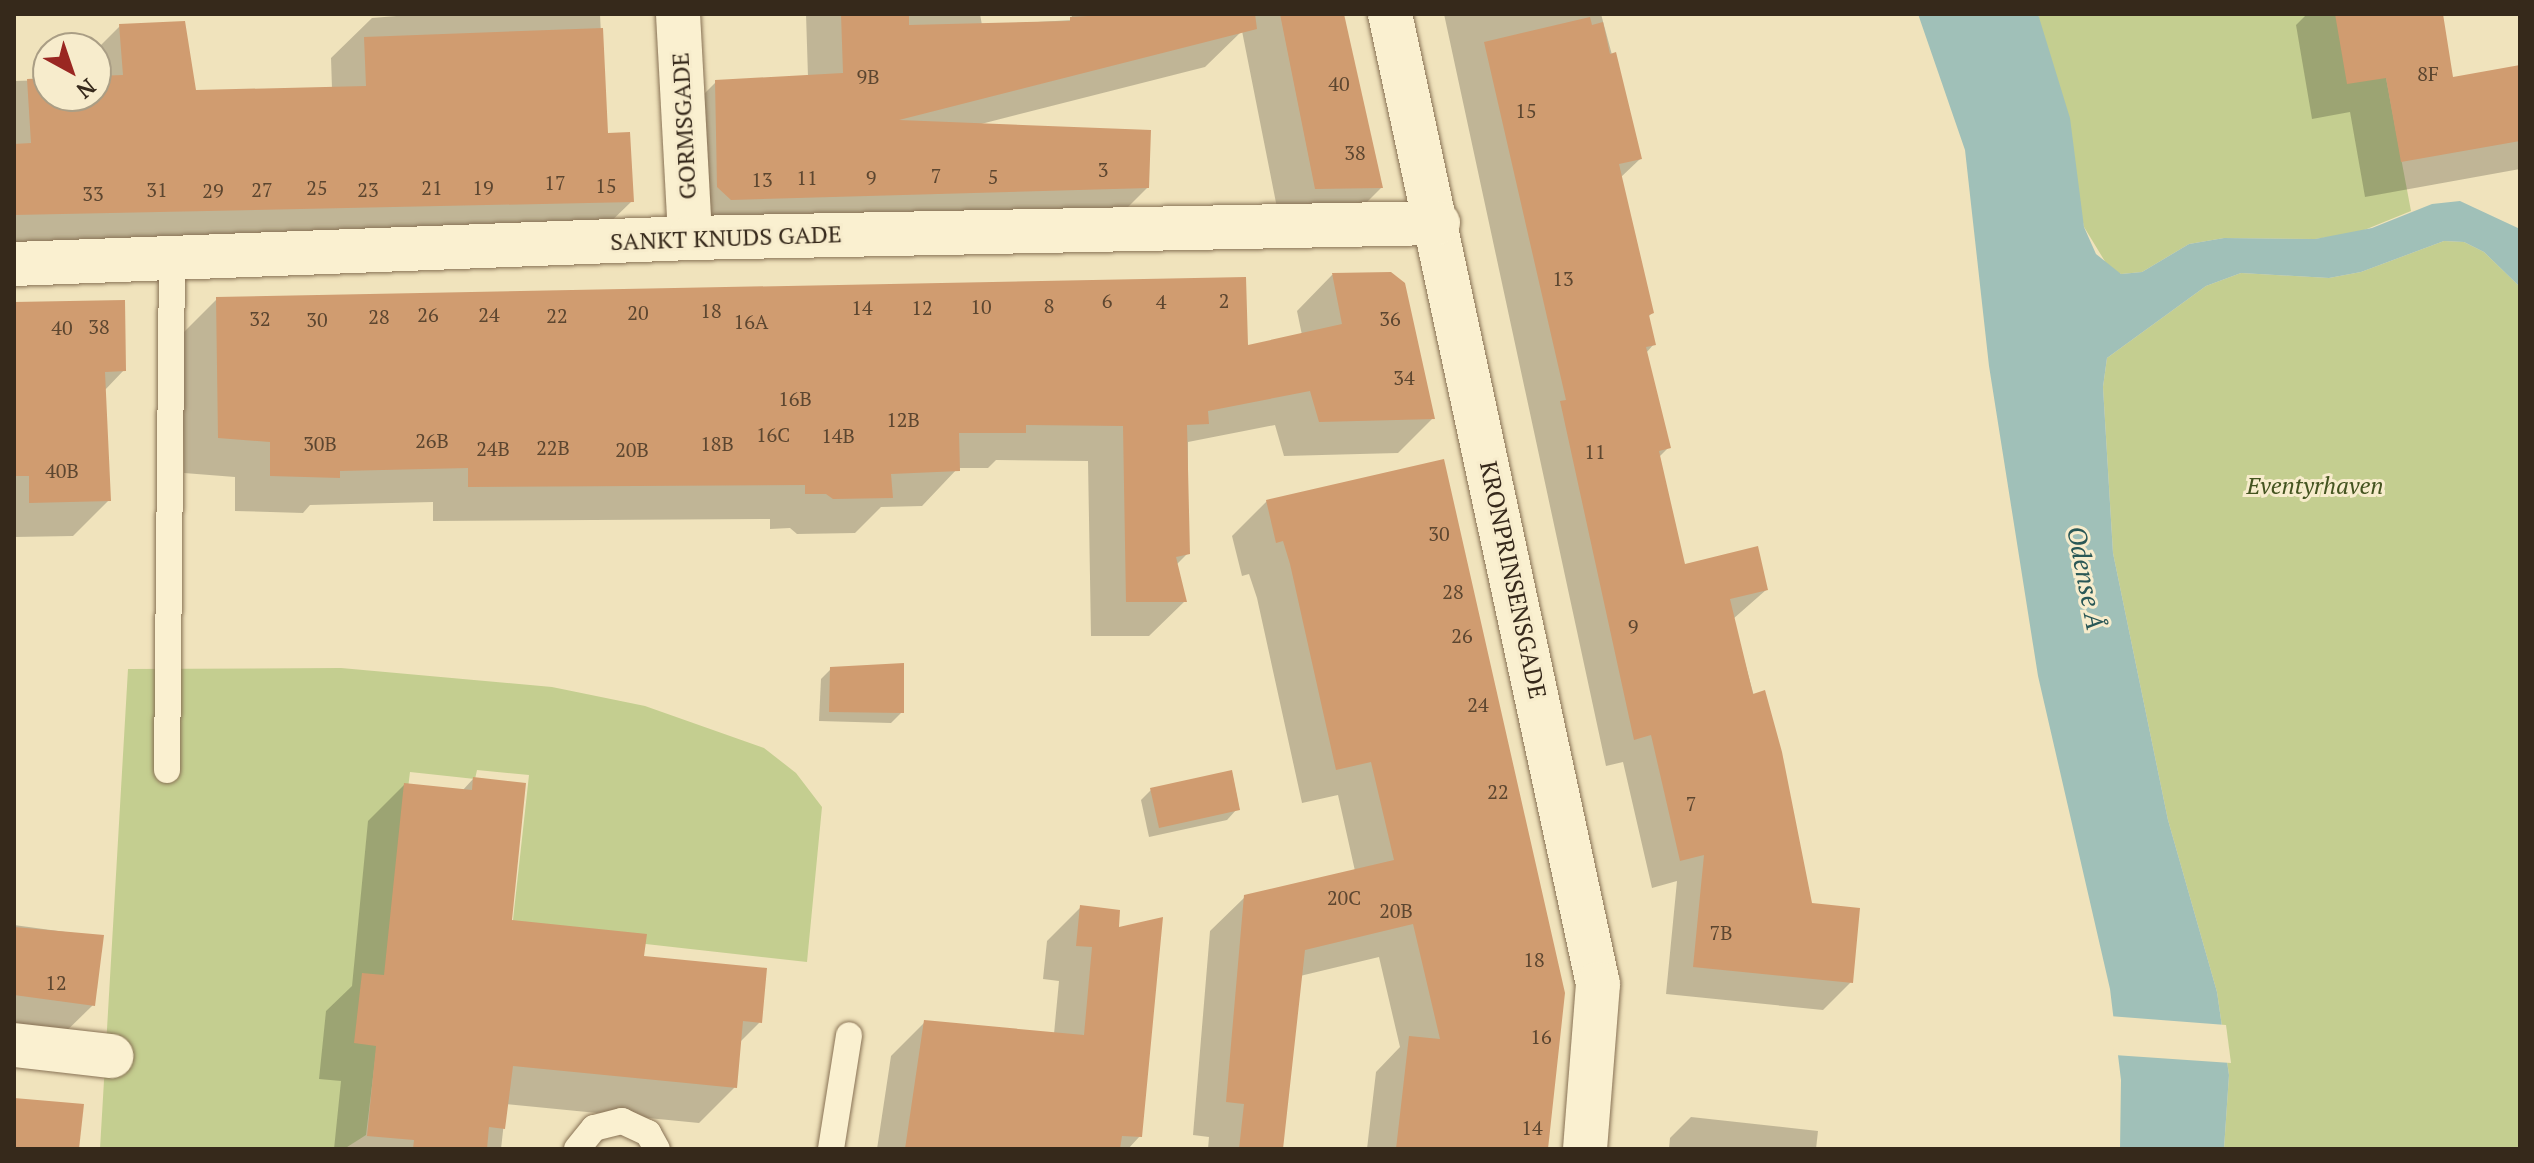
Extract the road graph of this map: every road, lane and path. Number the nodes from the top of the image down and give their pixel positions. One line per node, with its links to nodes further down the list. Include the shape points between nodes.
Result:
1 (678, 14): 4 (street, GORMSGADE)
2 (1390, 14): 3 (street, KRONPRINSENSGADE)
3 (1438, 223): 4 (street, SANKT KNUDS GADE); 14 (street, KRONPRINSENSGADE, via 1598,984)
4 (690, 238): 5 (street, SANKT KNUDS GADE)
5 (172, 259): 6 (street, SANKT KNUDS GADE); 7 (lane)
6 (14, 264)
7 (167, 770)
8 (849, 1035): 13 (lane)
9 (14, 1045): 10 (street)
10 (111, 1056)
11 (577, 1149): 12 (lane, via 594,1128 622,1121 648,1133)
12 (657, 1149)
13 (831, 1149)
14 (1585, 1149)

